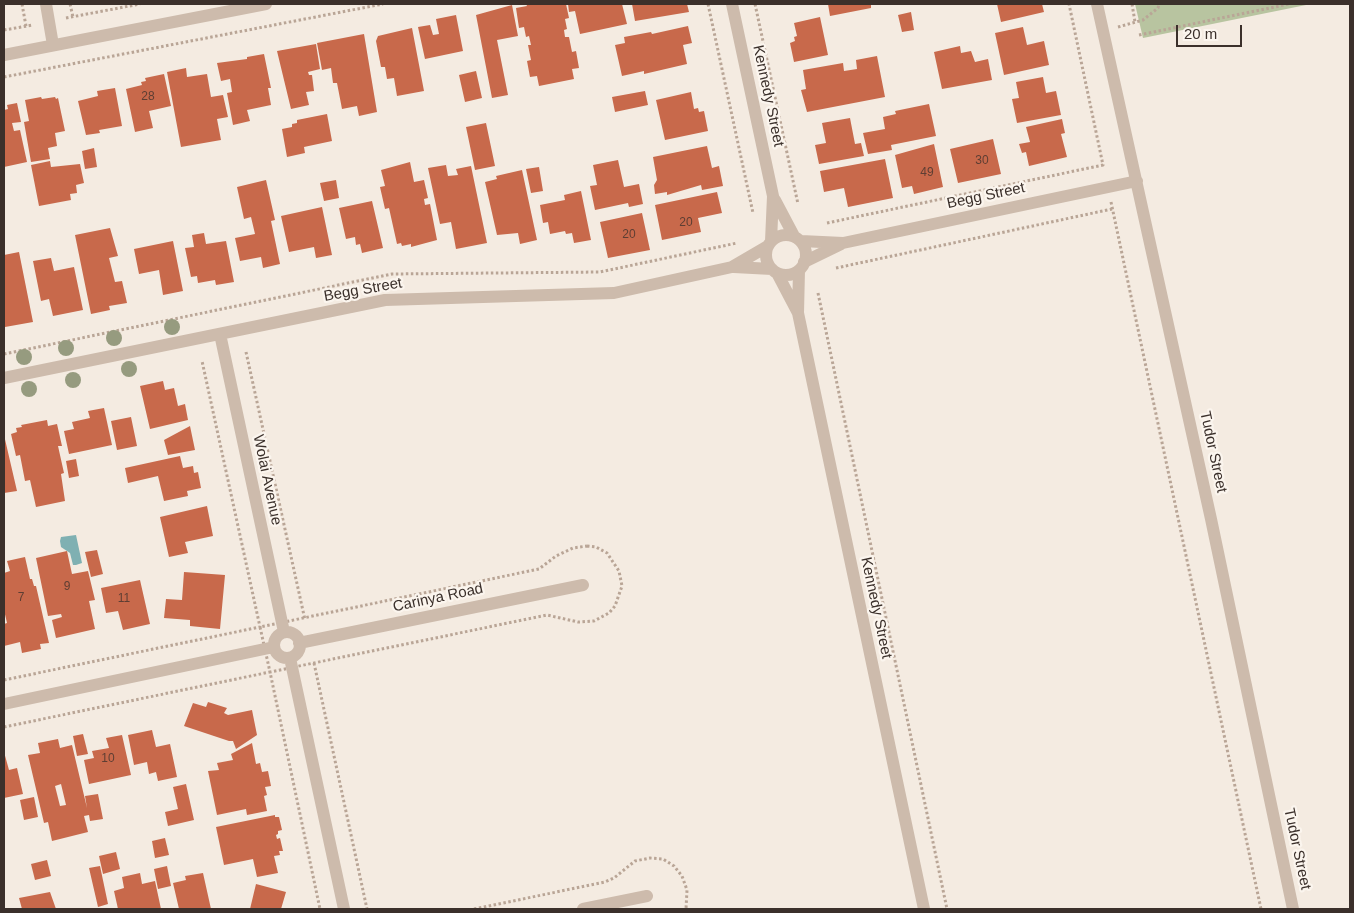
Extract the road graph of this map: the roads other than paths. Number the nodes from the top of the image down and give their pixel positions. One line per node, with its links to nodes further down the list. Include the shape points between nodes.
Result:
1 (46, 4): 5 (street)
2 (266, 4): 5 (street)
3 (732, 4): 8 (street, Kennedy Street)
4 (1097, 4): 7 (street, Tudor Street)
5 (54, 45): 6 (street)
6 (4, 55)
7 (1137, 181): 10 (street, Begg Street); 28 (street, Tudor Street)
8 (773, 196): 9 (street, Kennedy Street); 11 (street, Kennedy Street)
9 (797, 239): 10 (street, Begg Street); 11 (street, via 782,235); 12 (street, via 806,251)
10 (843, 243): 12 (street, Begg Street)
11 (769, 244): 13 (street, Begg Street); 14 (street, via 766,259)
12 (802, 266): 14 (street, via 788,275); 15 (street, Kennedy Street)
13 (732, 267): 14 (street, Begg Street); 16 (street, Begg Street, via 608,294 394,299)
14 (775, 271): 15 (street, Kennedy Street)
15 (798, 313): 27 (street, Kennedy Street)
16 (220, 334): 17 (street, Begg Street); 19 (street, Wolai Avenue)
17 (4, 378)
18 (583, 585): 20 (street, Carinya Road)
19 (284, 632): 20 (street, via 292,633); 21 (street, via 275,639)
20 (300, 643): 22 (street, via 296,654)
21 (274, 647): 22 (street, via 277,654); 23 (street)
22 (290, 658): 25 (street)
23 (4, 704)
24 (647, 896): 26 (street)
25 (344, 909)
26 (583, 909)
27 (924, 909)
28 (1293, 909)

